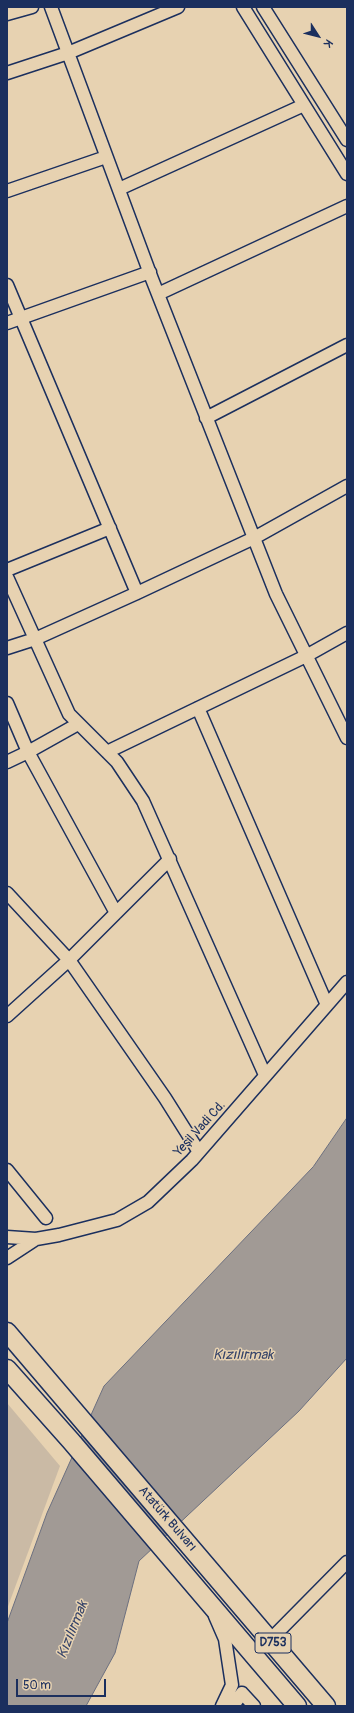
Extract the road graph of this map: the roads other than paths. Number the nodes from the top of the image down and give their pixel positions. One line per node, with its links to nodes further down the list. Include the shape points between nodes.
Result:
1 (32, 7): 6 (street)
2 (51, 7): 7 (street)
3 (178, 7): 7 (street)
4 (243, 7): 9 (street)
5 (263, 7): 10 (street)
6 (7, 14)
7 (68, 53): 8 (street); 11 (street)
8 (7, 73)
9 (304, 105): 12 (street); 13 (street)
10 (347, 140)
11 (106, 156): 13 (street); 14 (street)
12 (347, 174)
13 (118, 189): 16 (street)
14 (7, 190)
15 (347, 206): 18 (street)
16 (150, 272): 18 (street); 19 (street)
17 (7, 285): 19 (street)
18 (158, 294): 22 (street)
19 (21, 319): 20 (street); 24 (street)
20 (7, 323)
21 (347, 345): 22 (street)
22 (206, 418): 25 (street)
23 (347, 486): 25 (street)
24 (110, 528): 26 (street); 28 (street)
25 (254, 538): 28 (street); 32 (street, via 276,594)
26 (7, 570)
27 (7, 577): 30 (street)
28 (137, 593): 30 (street)
29 (347, 633): 32 (street)
30 (35, 639): 31 (street); 35 (street, via 68,714)
31 (7, 648)
32 (306, 656): 34 (street); 36 (street)
33 (7, 703): 37 (street)
34 (198, 708): 38 (street); 45 (street)
35 (78, 724): 37 (street); 38 (street)
36 (347, 738)
37 (28, 752): 39 (street); 42 (street)
38 (107, 752): 40 (street, via 117,762 143,801)
39 (7, 762)
40 (170, 859): 42 (street); 47 (street)
41 (7, 893): 43 (street)
42 (116, 913): 43 (street)
43 (68, 960): 46 (street); 48 (street, via 165,1098)
44 (347, 982): 45 (street, Yeşil Vadi Cd.)
45 (327, 1005): 47 (street, Yeşil Vadi Cd.)
46 (7, 1016)
47 (265, 1075): 48 (street, Yeşil Vadi Cd.)
48 (199, 1152): 52 (street, Yeşil Vadi Cd., via 148,1202 116,1220 59,1235)
49 (7, 1170): 50 (street)
50 (46, 1218)
51 (7, 1237): 52 (street, Yeşil Vadi Cd.)
52 (36, 1238): 53 (street)
53 (7, 1258)
54 (7, 1332): 58 (highway, Atatürk Bulvarı / D753)
55 (7, 1369): 57 (highway, Atatürk Bulvarı)
56 (347, 1562): 58 (street)
57 (206, 1597): 59 (street, via 225,1639 232,1685); 62 (highway, Atatürk Bulvarı / D753)
58 (270, 1640): 63 (highway, Atatürk Bulvarı / D753)
59 (222, 1706)
60 (233, 1706): 61 (street, via 242,1693)
61 (254, 1706)
62 (298, 1706)
63 (326, 1706)

